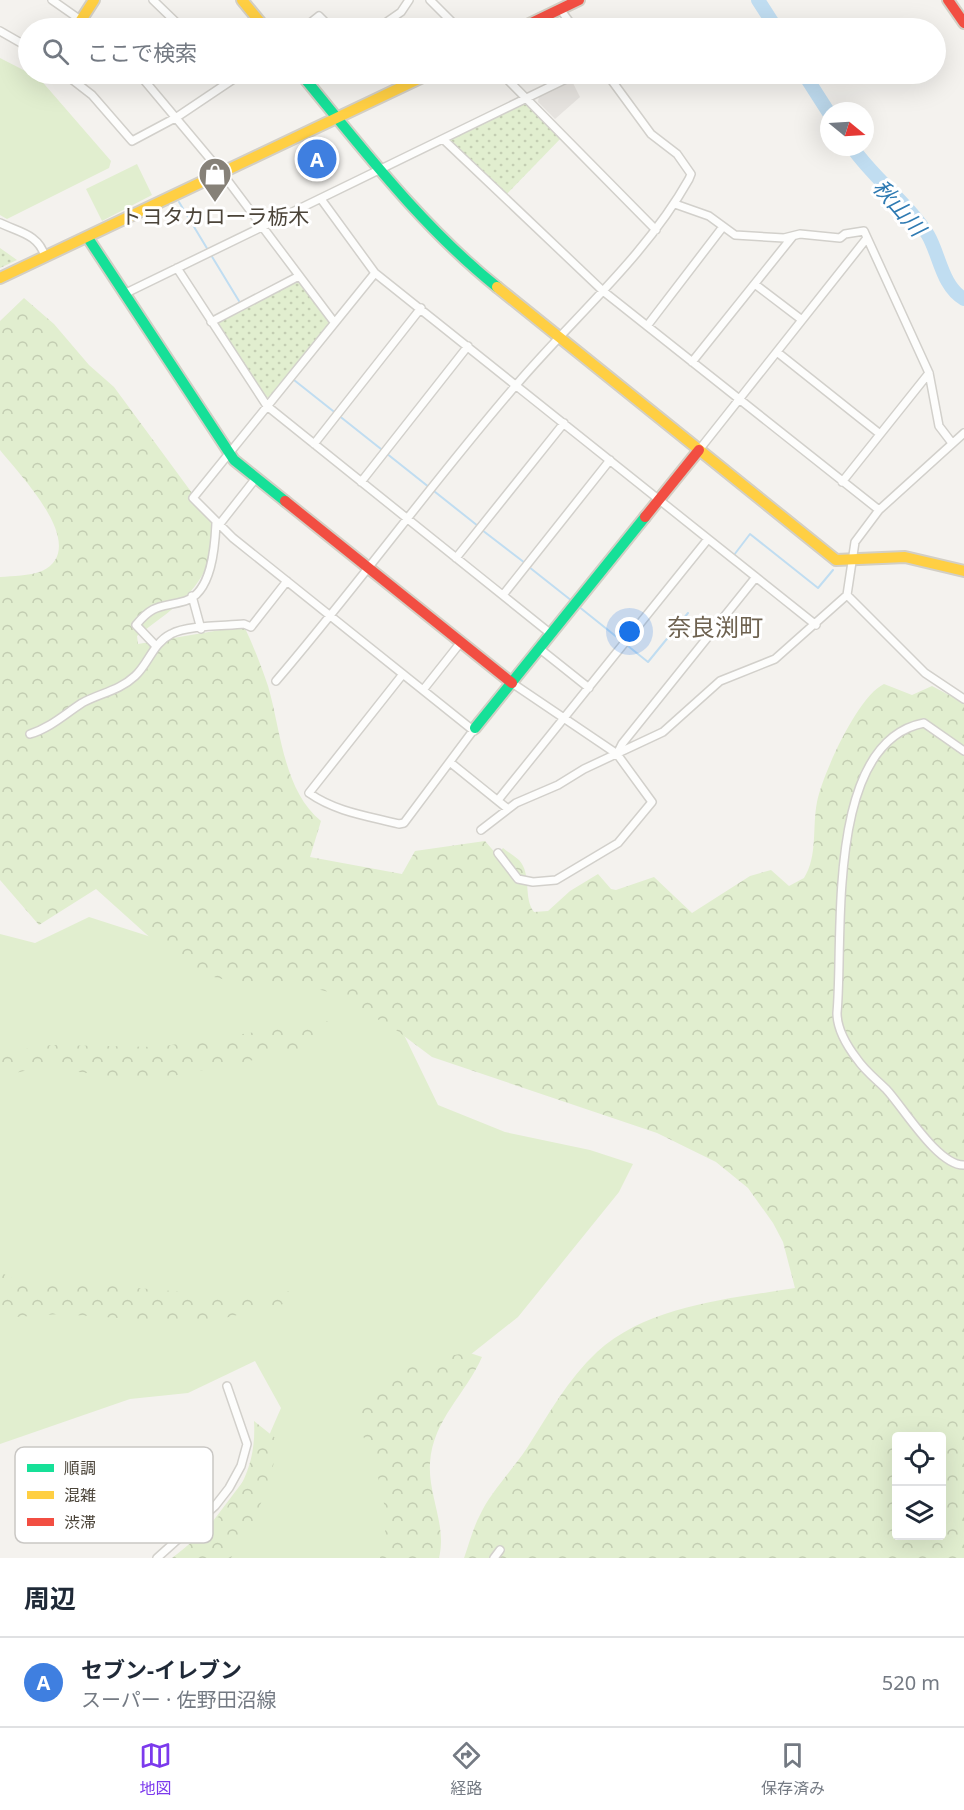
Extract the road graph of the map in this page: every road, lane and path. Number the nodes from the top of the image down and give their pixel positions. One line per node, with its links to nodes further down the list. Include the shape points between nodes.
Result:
1 (52, 0): 10 (street)
2 (94, 0): 11 (street)
3 (153, 0): 12 (street)
4 (242, 0): 13 (street)
5 (409, 0): 14 (street)
6 (430, 0): 15 (street)
7 (579, 0): 9 (street)
8 (948, 0): 18 (street)
9 (560, 9): 16 (street); 17 (street)
10 (72, 18)
11 (83, 18)
12 (172, 18)
13 (257, 18)
14 (392, 18)
15 (448, 18)
16 (542, 18)
17 (567, 18)
18 (964, 22)
19 (0, 31): 20 (street)
20 (18, 41)
21 (78, 84): 30 (street, via 132,141)
22 (148, 84): 30 (street)
23 (225, 84): 30 (street)
24 (309, 84): 31 (street)
25 (408, 84): 31 (street)
26 (512, 84): 29 (street)
27 (556, 84): 29 (street)
28 (614, 84): 36 (street, via 651,134 677,154 688,169 689,179)
29 (527, 98): 32 (street); 40 (street)
30 (177, 117): 34 (street)
31 (338, 118): 33 (street); 34 (street)
32 (443, 139): 33 (street); 50 (street)
33 (380, 170): 35 (street); 57 (street, via 455,252)
34 (222, 173): 38 (street); 42 (street)
35 (321, 199): 38 (street); 46 (street)
36 (675, 204): 39 (street, via 709,216); 40 (street)
37 (0, 223): 44 (street, via 21,230 43,247)
38 (263, 226): 45 (street); 47 (street)
39 (722, 228): 41 (street, via 753,237); 56 (street)
40 (656, 230): 50 (street)
41 (793, 236): 43 (street, via 840,238 863,230); 49 (street)
42 (88, 238): 44 (street); 51 (street)
43 (867, 238): 53 (street); 61 (street)
44 (45, 256): 48 (street)
45 (177, 268): 51 (street); 54 (street)
46 (375, 273): 52 (street); 55 (street)
47 (299, 276): 54 (street); 55 (street)
48 (0, 278)
49 (756, 285): 53 (street); 60 (street)
50 (603, 291): 56 (street); 57 (street)
51 (124, 294): 71 (street)
52 (421, 308): 58 (street); 69 (street)
53 (802, 321): 59 (street)
54 (210, 322): 64 (street)
55 (334, 322): 64 (street)
56 (647, 326): 60 (street)
57 (558, 338): 62 (street); 70 (street)
58 (468, 346): 62 (street); 74 (street)
59 (777, 352): 63 (street); 67 (street)
60 (692, 362): 63 (street)
61 (929, 373): 67 (street); 68 (street, via 939,426)
62 (516, 384): 65 (street); 78 (street)
63 (739, 399): 70 (street); 75 (street)
64 (267, 406): 69 (street); 71 (street)
65 (564, 423): 72 (street); 81 (street)
66 (964, 433): 68 (street)
67 (880, 434): 75 (street)
68 (952, 442): 77 (street)
69 (314, 444): 74 (street)
70 (699, 450): 76 (street); 82 (street, via 836,560)
71 (229, 454): 73 (street); 79 (street, via 194,498)
72 (610, 460): 76 (street); 87 (street)
73 (256, 478): 79 (street); 83 (street)
74 (362, 482): 78 (street)
75 (842, 482): 77 (street)
76 (659, 500): 80 (street); 93 (street)
77 (879, 510): 82 (street, via 855,542)
78 (408, 519): 81 (street); 83 (street)
79 (218, 524): 86 (street); 89 (street, via 209,573)
80 (708, 539): 85 (street); 100 (street)
81 (456, 558): 87 (street)
82 (851, 561): 84 (street, via 905,557); 88 (street)
83 (369, 568): 90 (street); 94 (street)
84 (964, 571)
85 (756, 577): 91 (street); 107 (street)
86 (287, 581): 90 (street); 92 (street, via 251,627 244,624)
87 (503, 595): 93 (street)
88 (847, 595): 91 (street); 102 (street, via 925,673)
89 (192, 596): 92 (street); 95 (street, via 187,601 161,605 136,625)
90 (331, 616): 97 (street); 98 (street)
91 (816, 625): 107 (street, via 767,664 720,681 663,732)
92 (201, 629): 95 (street, via 171,633)
93 (551, 634): 96 (street)
94 (462, 642): 99 (street); 101 (street)
95 (156, 646): 105 (street, via 128,682)
96 (540, 649): 99 (street); 100 (street)
97 (403, 674): 101 (street); 108 (street, via 309,793 325,804 399,824)
98 (276, 681)
99 (512, 683): 103 (street); 104 (street)
100 (589, 688): 103 (street)
101 (423, 690): 104 (street)
102 (964, 699)
103 (564, 718): 107 (street); 109 (street)
104 (475, 730): 108 (street)
105 (30, 734)
106 (964, 751): 113 (street, via 924,723 885,743 869,769 849,823 843,854 837,1013 841,1032 863,1068 886,1089 922,1134 950,1160)
107 (617, 754): 110 (street); 112 (street, via 652,802 618,843 556,880 546,881 519,879)
108 (451, 763): 109 (street)
109 (498, 800): 110 (street)
110 (508, 809): 111 (street)
111 (481, 830)
112 (498, 853)
113 (964, 1165)
114 (227, 1386): 115 (street, via 247,1444 241,1466)
115 (213, 1508)
116 (174, 1543): 118 (street)
117 (500, 1550): 119 (street)
118 (157, 1558)
119 (494, 1558)

